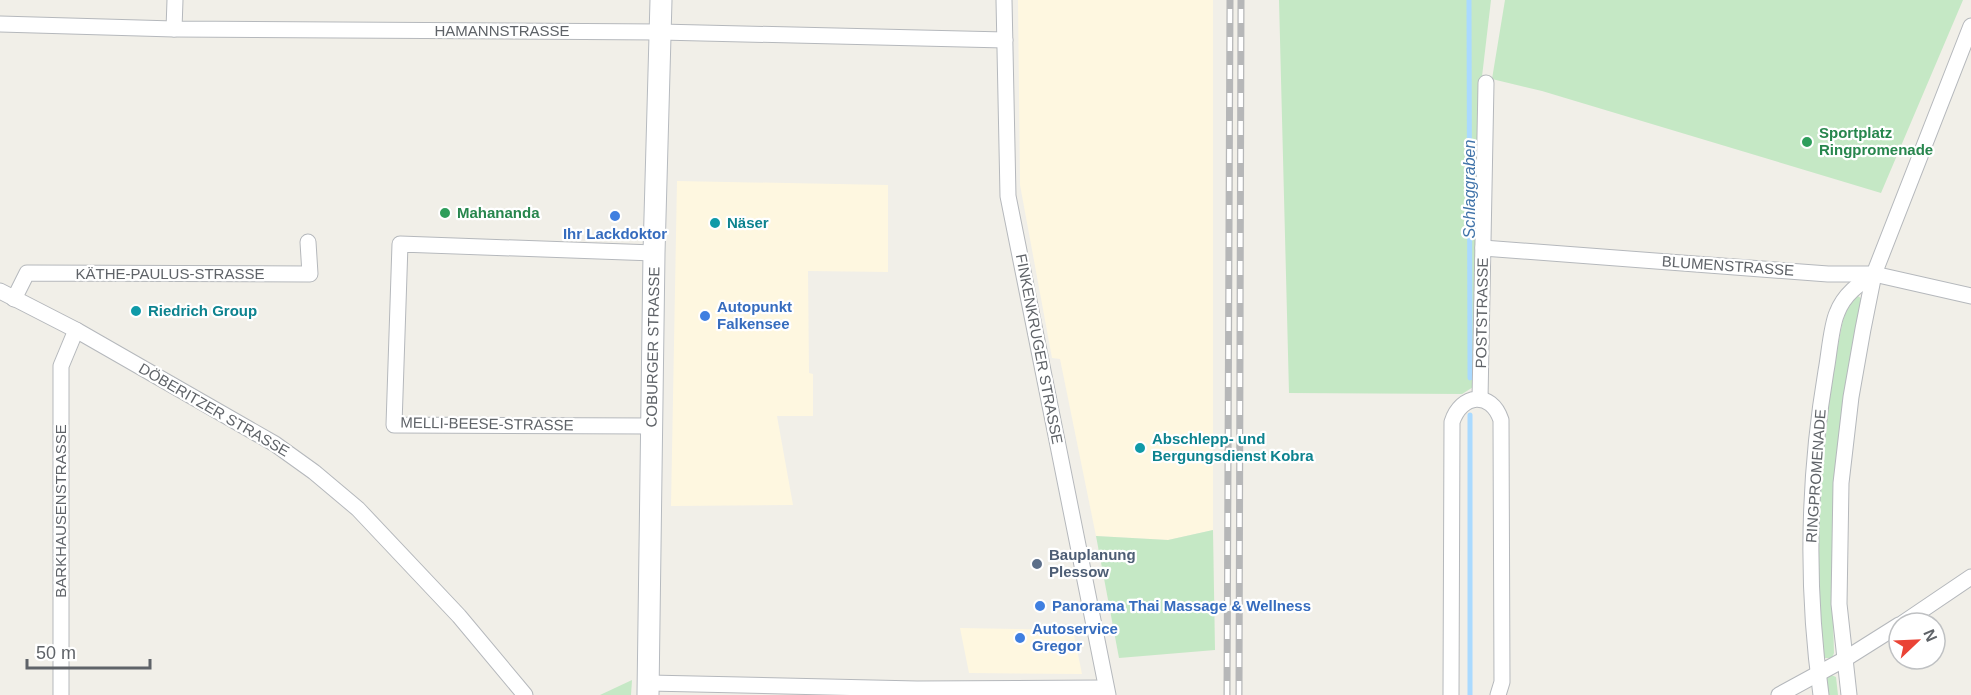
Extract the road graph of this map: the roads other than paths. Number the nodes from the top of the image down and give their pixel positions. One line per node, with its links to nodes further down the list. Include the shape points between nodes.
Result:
1 (175, 0): 6 (street)
2 (661, 0): 7 (street, COBURGER STRASSE)
3 (1004, 0): 8 (street, FINKENKRUGER STRASSE)
4 (0, 24): 6 (street, HAMANNSTRASSE)
5 (1971, 26): 13 (street, RINGPROMENADE)
6 (174, 29): 7 (street, HAMANNSTRASSE)
7 (660, 32): 8 (street, HAMANNSTRASSE); 12 (street, COBURGER STRASSE)
8 (1005, 40): 25 (street, FINKENKRUGER STRASSE, via 1008,196)
9 (1486, 83): 11 (street, POSTSTRASSE)
10 (308, 242): 14 (street, KÄTHE-PAULUS-STRASSE, via 310,274 27,273)
11 (1490, 248): 13 (street, BLUMENSTRASSE, via 1828,274); 17 (street, POSTSTRASSE)
12 (654, 252): 18 (street, COBURGER STRASSE); 18 (street, MELLI-BEESE-STRASSE, via 400,244 394,425)
13 (1874, 274): 15 (street, BLUMENSTRASSE); 22 (street, RINGPROMENADE, via 1851,397 1841,483 1839,604); 23 (street, RINGPROMENADE, via 1852,288 1837,313 1821,399 1812,492 1810,584)
14 (7, 295): 16 (street, DÖBERITZER STRASSE)
15 (1971, 296)
16 (76, 330): 27 (street, BARKHAUSENSTRASSE, via 61,366); 28 (street, DÖBERITZER STRASSE, via 276,444 314,472 358,509 459,616)
17 (1480, 399): 29 (street, via 1461,406 1452,422); 30 (street, via 1498,411 1501,420 1502,682)
18 (652, 426): 24 (street, COBURGER STRASSE)
19 (1971, 577): 20 (street)
20 (1920, 611)
21 (1887, 633): 22 (street)
22 (1845, 659): 23 (street); 33 (street, RINGPROMENADE)
23 (1818, 675): 31 (street); 32 (street, RINGPROMENADE)
24 (648, 689): 26 (street)
25 (1107, 691): 26 (street)
26 (917, 692)
27 (61, 695)
28 (525, 695)
29 (1451, 695)
30 (1498, 695)
31 (1779, 695)
32 (1821, 695)
33 (1849, 695)

